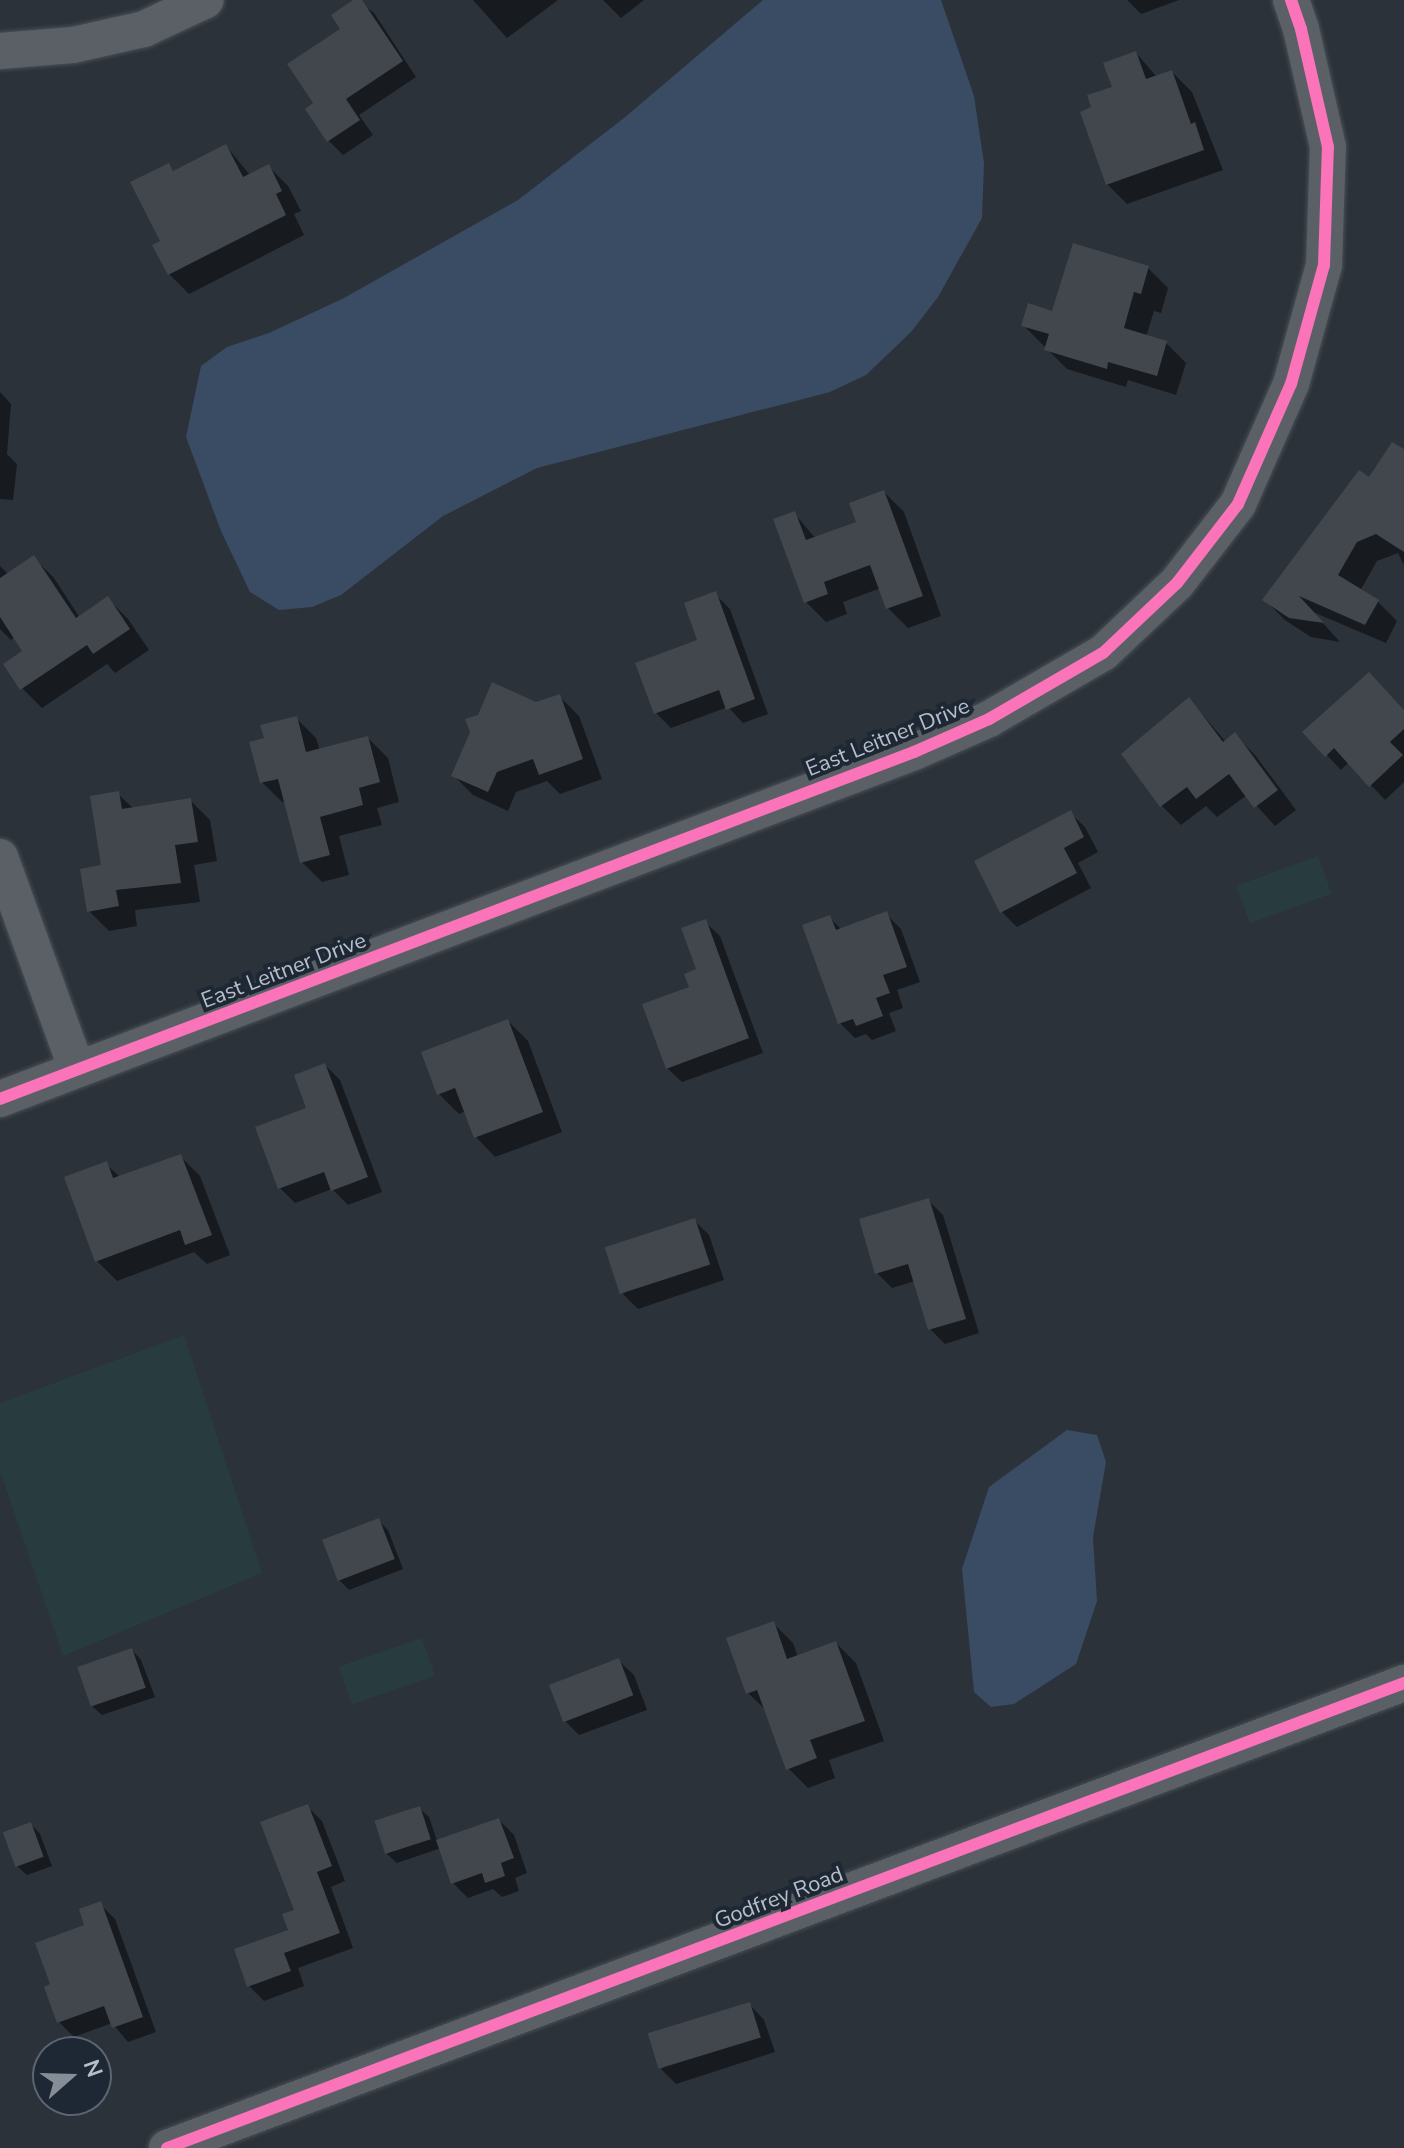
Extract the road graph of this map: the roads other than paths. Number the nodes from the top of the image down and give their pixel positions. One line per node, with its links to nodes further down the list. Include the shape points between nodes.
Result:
1 (206, 0): 3 (street, via 144,29 73,45)
2 (1291, 0): 5 (street, East Leitner Drive, via 1328,147 1324,265 1291,384 1238,504 1177,583 1103,653 982,723 914,752)
3 (0, 51)
4 (0, 857): 5 (street)
5 (77, 1070): 6 (street, East Leitner Drive)
6 (0, 1099)
7 (1404, 1683): 8 (street, Godfrey Road)
8 (167, 2148)

